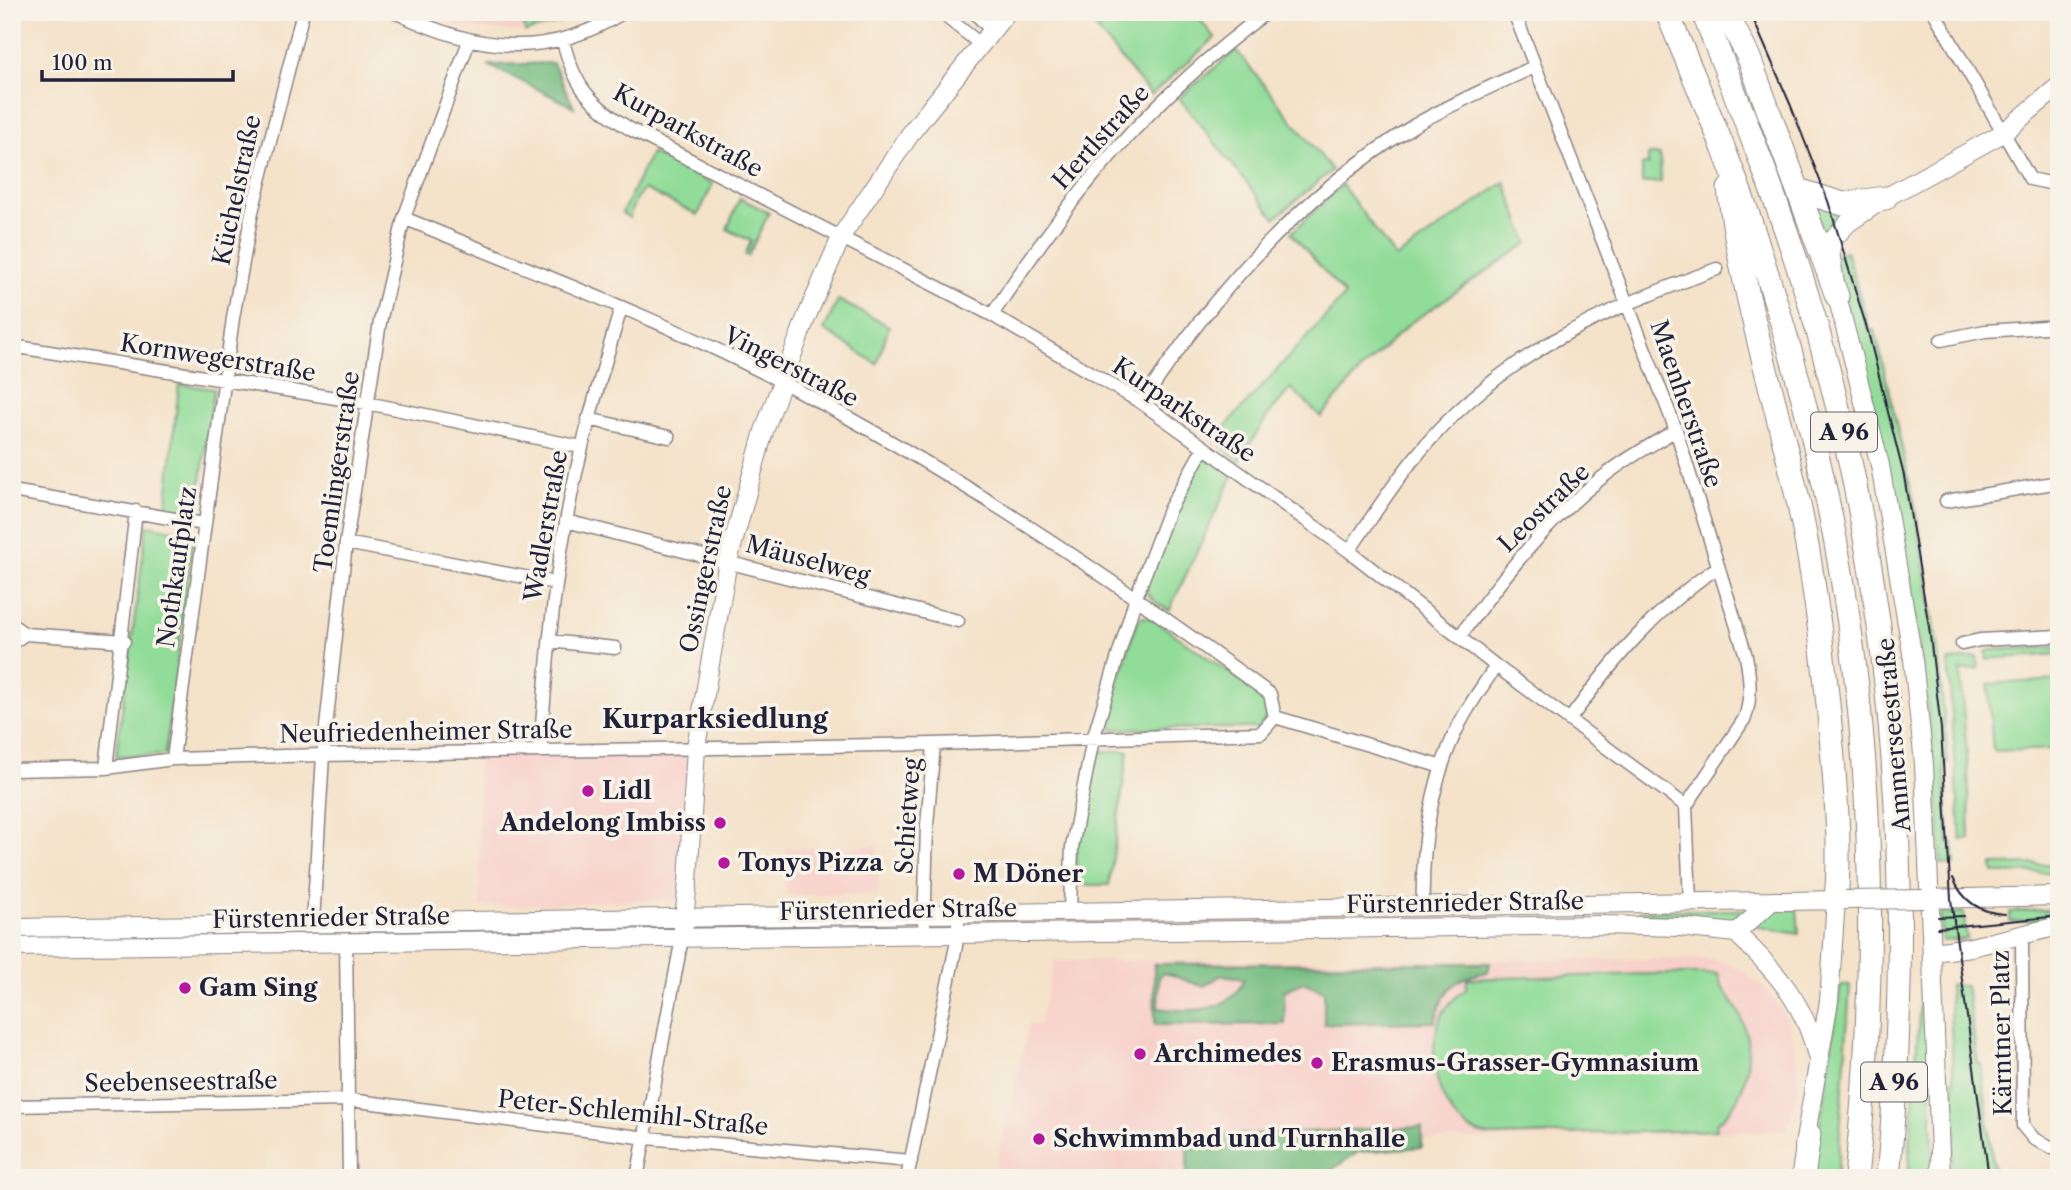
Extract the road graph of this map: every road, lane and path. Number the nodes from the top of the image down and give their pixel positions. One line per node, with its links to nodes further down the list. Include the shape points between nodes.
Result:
1 (303, 12): 33 (street, Küchelstraße, via 252,212)
2 (395, 12): 14 (street, via 431,30)
3 (624, 12): 15 (street, via 599,28)
4 (940, 12): 13 (street)
5 (974, 12): 13 (street)
6 (1007, 12): 13 (main road, Ossingerstraße)
7 (1267, 12): 29 (street, Hertlstraße, via 1210,55 1125,137 1061,213)
8 (1514, 12): 16 (street, Maenherstraße)
9 (1667, 12): 19 (highway, A 96)
10 (1703, 12): 110 (highway, A 96, via 1778,209 1816,326 1868,550 1890,699 1900,871 1900,986)
11 (1726, 12): 21 (highway)
12 (1934, 12): 18 (street)
13 (985, 37): 24 (main road, Ossingerstraße, via 913,130)
14 (469, 41): 15 (street, via 526,46); 23 (street, Toemlingerstraße)
15 (563, 41): 24 (street, Kurparkstraße, via 569,67 582,91 602,111)
16 (1534, 67): 27 (street, Maenherstraße); 36 (street, via 1413,126 1330,185 1250,262 1197,324)
17 (2059, 86): 18 (main road)
18 (2003, 132): 20 (street, via 2030,178); 22 (main road)
19 (1724, 154): 79 (highway, via 1736,253 1799,507 1815,605 1828,700); 109 (highway, A 96, via 1755,233 1809,426 1829,509 1851,646 1866,801 1870,986)
20 (2059, 185)
21 (1801, 191): 22 (highway, via 1843,204); 26 (highway)
22 (1885, 198): 26 (main road, Ammerseestraße, via 1833,239 1830,265)
23 (404, 218): 28 (street, Vingerstraße); 35 (street, Toemlingerstraße)
24 (842, 235): 29 (street, Kurparkstraße); 34 (main road, Ossingerstraße)
25 (1717, 269): 27 (street)
26 (1837, 296): 78 (main road, Ammerseestraße, via 1877,453 1902,581 1924,764)
27 (1628, 301): 38 (street, Maenherstraße); 49 (street, via 1560,335 1476,395 1417,455)
28 (621, 308): 34 (street, Vingerstraße); 37 (street, Wadlerstraße)
29 (992, 315): 36 (street, Kurparkstraße)
30 (2059, 326): 31 (street, via 1985,331)
31 (1941, 340)
32 (12, 346): 33 (street, Kornwegerstraße)
33 (225, 380): 35 (street, Kornwegerstraße); 47 (street, Nothkaufplatz)
34 (782, 382): 50 (main road, Ossingerstraße); 53 (street, Vingerstraße, via 1005,509)
35 (367, 403): 40 (street, Kornwegerstraße); 48 (street, Toemlingerstraße)
36 (1142, 403): 41 (street, Kurparkstraße)
37 (588, 419): 39 (street); 40 (street, Wadlerstraße)
38 (1676, 430): 51 (street, Maenherstraße); 57 (street, Leostraße, via 1612,470 1547,527)
39 (669, 437)
40 (581, 447): 46 (street, Wadlerstraße)
41 (1204, 447): 49 (street, Kurparkstraße); 53 (street, via 1169,510)
42 (2059, 482): 44 (street)
43 (12, 491): 45 (street)
44 (1947, 501)
45 (136, 511): 47 (street); 59 (street, Nothkaufplatz)
46 (566, 521): 50 (street, Mäuselweg); 52 (street, Wadlerstraße)
47 (204, 524): 72 (street, Nothkaufplatz)
48 (346, 543): 52 (street); 71 (street, Toemlingerstraße)
49 (1349, 551): 57 (street, Kurparkstraße)
50 (728, 561): 54 (street, Mäuselweg); 69 (main road, Ossingerstraße)
51 (1718, 568): 66 (street, via 1681,592 1637,633); 76 (street, Maenherstraße, via 1746,656 1750,702 1738,732)
52 (556, 583): 60 (street, Wadlerstraße)
53 (1136, 597): 65 (street, Vingerstraße, via 1270,694); 67 (street)
54 (958, 621)
55 (12, 625): 56 (street)
56 (25, 634): 59 (street); 61 (street)
57 (1460, 636): 64 (street, Kurparkstraße)
58 (2059, 636): 62 (street)
59 (124, 641): 74 (street, Nothkaufplatz)
60 (549, 641): 63 (street); 70 (street, Wadlerstraße)
61 (12, 643)
62 (1962, 644)
63 (615, 648)
64 (1496, 666): 66 (street, Kurparkstraße); 73 (street, via 1461,721)
65 (1275, 717): 67 (street, Neufriedenheimer Straße, via 1261,733); 73 (street)
66 (1570, 719): 76 (street, Kurparkstraße)
67 (1093, 739): 68 (street, Neufriedenheimer Straße); 83 (street, via 1072,846)
68 (934, 744): 69 (street, Neufriedenheimer Straße); 85 (street, Schietweg)
69 (696, 747): 70 (street, Neufriedenheimer Straße); 88 (main road, Ossingerstraße)
70 (540, 751): 71 (street, Neufriedenheimer Straße)
71 (323, 755): 72 (street, Neufriedenheimer Straße); 86 (street, Toemlingerstraße)
72 (173, 759): 74 (street, Neufriedenheimer Straße)
73 (1442, 767): 82 (street, via 1427,831)
74 (106, 768): 75 (street, Neufriedenheimer Straße)
75 (12, 770)
76 (1686, 806): 81 (street)
77 (2059, 896): 78 (main road, Fürstenrieder Straße)
78 (1927, 899): 79 (main road, Fürstenrieder Straße, bridge); 96 (main road, Ammerseestraße)
79 (1840, 900): 80 (main road, Fürstenrieder Straße); 97 (main road)
80 (1772, 901): 81 (main road, Fürstenrieder Straße); 90 (main road)
81 (1690, 902): 82 (main road, Fürstenrieder Straße)
82 (1423, 906): 83 (main road, Fürstenrieder Straße)
83 (1070, 911): 84 (main road, Fürstenrieder Straße)
84 (959, 912): 85 (main road, Fürstenrieder Straße); 92 (street)
85 (923, 913): 88 (main road, Fürstenrieder Straße); 91 (street, Schietweg)
86 (313, 922): 88 (main road, Fürstenrieder Straße); 89 (main road, Fürstenrieder Straße)
87 (2059, 926): 93 (main road)
88 (683, 927): 91 (main road, Fürstenrieder Straße); 94 (main road, Fürstenrieder Straße); 101 (street)
89 (12, 928)
90 (1736, 933): 92 (main road, Fürstenrieder Straße, via 1680,926 1601,925); 97 (main road, via 1793,993 1809,1026)
91 (924, 934): 92 (main road, Fürstenrieder Straße)
92 (957, 934): 103 (street)
93 (2022, 936): 96 (main road); 102 (street, Kärntner Platz, via 2023,1126 2029,1136)
94 (346, 943): 95 (main road, Fürstenrieder Straße); 98 (street)
95 (12, 947)
96 (1933, 952): 111 (main road, Ammerseestraße)
97 (1819, 1066): 100 (main road)
98 (350, 1100): 99 (street, Seebenseestraße); 101 (street, Peter-Schlemihl-Straße); 104 (street)
99 (12, 1106)
100 (1808, 1135): 107 (main road); 108 (highway)
101 (646, 1138): 103 (street, Peter-Schlemihl-Straße); 105 (street)
102 (2059, 1151)
103 (911, 1161): 106 (street)
104 (349, 1178)
105 (637, 1178)
106 (907, 1178)
107 (1793, 1178)
108 (1803, 1178)
109 (1856, 1178)
110 (1888, 1178)
111 (1941, 1178)

